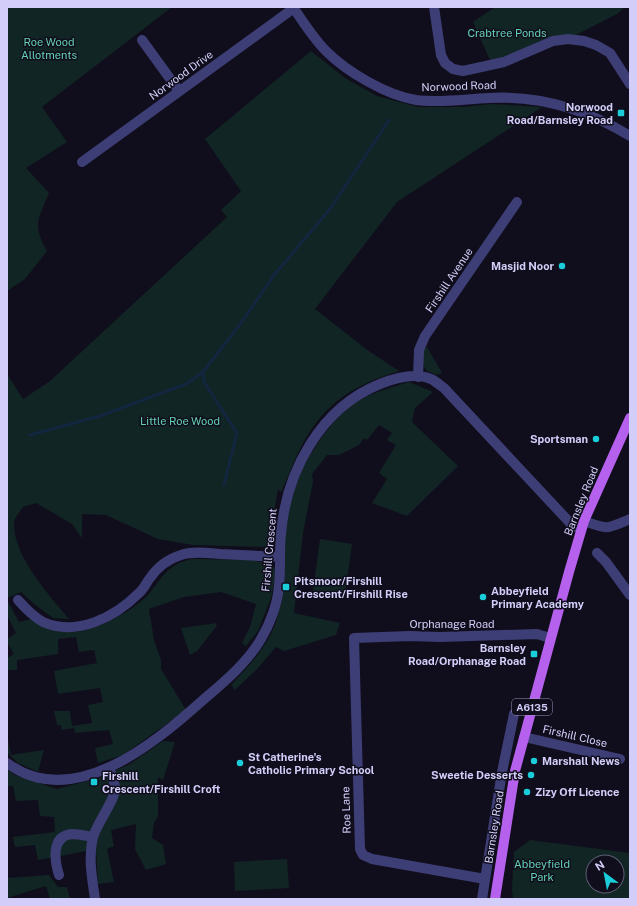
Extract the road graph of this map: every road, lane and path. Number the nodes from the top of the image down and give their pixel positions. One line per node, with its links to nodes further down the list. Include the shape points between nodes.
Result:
1 (434, 7): 4 (street, via 441,55 445,63 453,69 464,71 504,62 553,41 568,39 596,45 610,53)
2 (294, 8): 5 (street, Norwood Drive); 6 (street, Norwood Road, via 326,51 377,87 396,95 433,101 512,97 531,99 568,106 610,124)
3 (142, 40): 5 (street)
4 (630, 84)
5 (179, 91): 7 (street, Norwood Drive)
6 (630, 136)
7 (82, 162)
8 (517, 202): 9 (street, Firshill Avenue, via 425,336 419,350)
9 (418, 377): 12 (street, Firshill Crescent, via 433,380 444,388 573,526); 14 (street, Firshill Crescent, via 396,378 368,388 352,398 326,421 296,472 283,516)
10 (630, 418): 12 (main road, Barnsley Road / A6135)
11 (630, 519): 12 (street, Firshill Crescent, via 609,528)
12 (583, 525): 18 (main road, Barnsley Road / A6135)
13 (597, 553): 15 (street)
14 (280, 557): 16 (street, via 195,552 180,555 156,570 141,592 131,601 104,618 71,628 43,622); 23 (street, Firshill Crescent, via 279,586 274,611 261,640 247,659 172,727 136,753)
15 (630, 594)
16 (18, 600)
17 (354, 638): 18 (street, Orphanage Road, via 537,634); 26 (street, Roe Lane, via 360,849 372,860)
18 (550, 638): 20 (main road, Barnsley Road / A6135)
19 (514, 714): 26 (street, via 499,788)
20 (524, 737): 21 (street, Firshill Close); 27 (main road, Barnsley Road / A6135, via 515,771)
21 (620, 759)
22 (7, 763): 23 (street, Firshill Crescent, via 22,772 49,780 82,777)
23 (109, 768): 24 (street, via 115,791)
24 (93, 837): 25 (street, via 72,834 61,840 56,848 55,859); 28 (street, via 90,857)
25 (59, 875)
26 (486, 879): 29 (street)
27 (496, 887): 30 (main road, Barnsley Road / A6135); 31 (main road, A6135)
28 (94, 899)
29 (482, 899)
30 (495, 899)
31 (500, 899)

